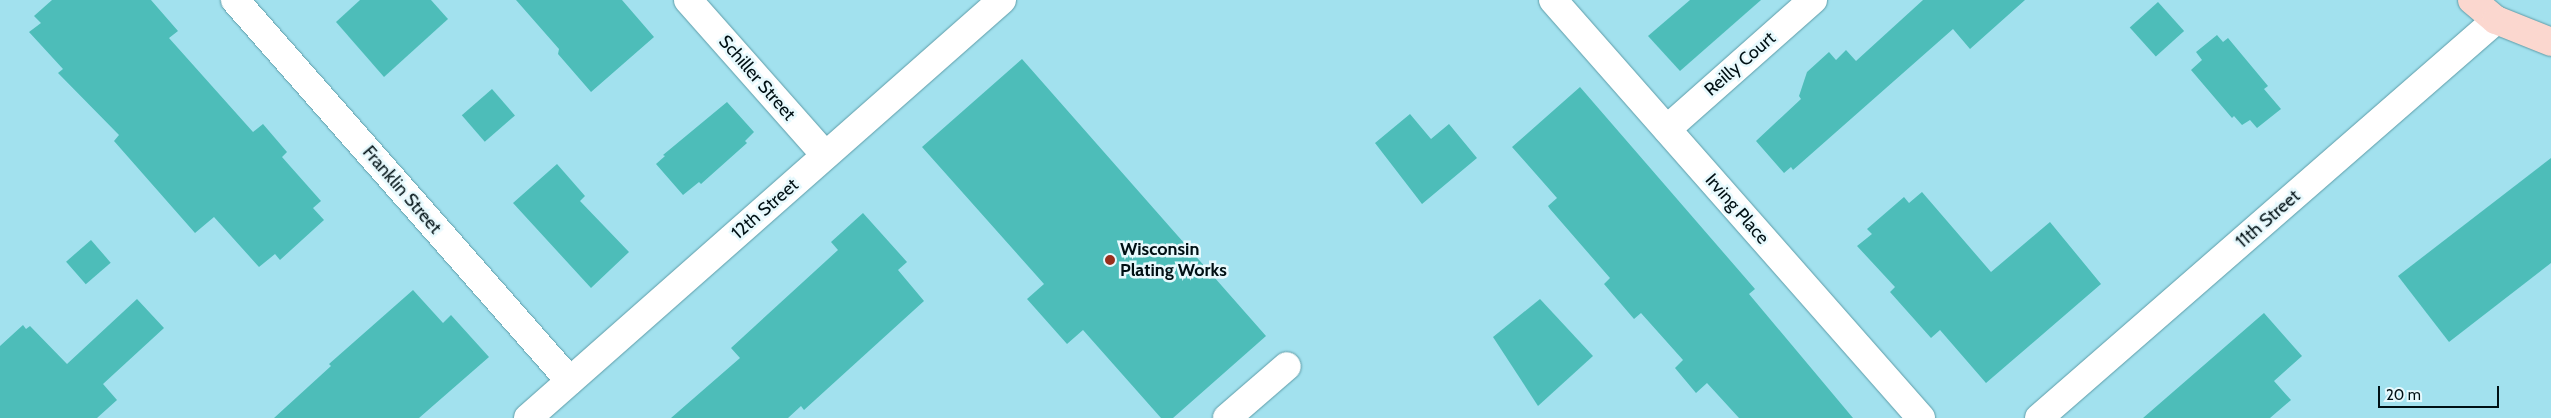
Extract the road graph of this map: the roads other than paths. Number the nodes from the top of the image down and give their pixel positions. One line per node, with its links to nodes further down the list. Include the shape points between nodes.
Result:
1 (235, 0): 12 (street, Franklin Street)
2 (688, 0): 10 (street, Schiller Street)
3 (1002, 0): 10 (street, 12th Street)
4 (1553, 0): 9 (street, Irving Place)
5 (1813, 0): 9 (street, Reilly Court)
6 (2472, 0): 7 (main road)
7 (2496, 20): 8 (main road); 16 (street, 11th Street)
8 (2551, 42)
9 (1667, 129): 15 (street, Irving Place)
10 (826, 155): 12 (street, 12th Street)
11 (1287, 366): 14 (street)
12 (570, 380): 13 (street, 12th Street)
13 (528, 418)
14 (1227, 418)
15 (1921, 418)
16 (2039, 418)

